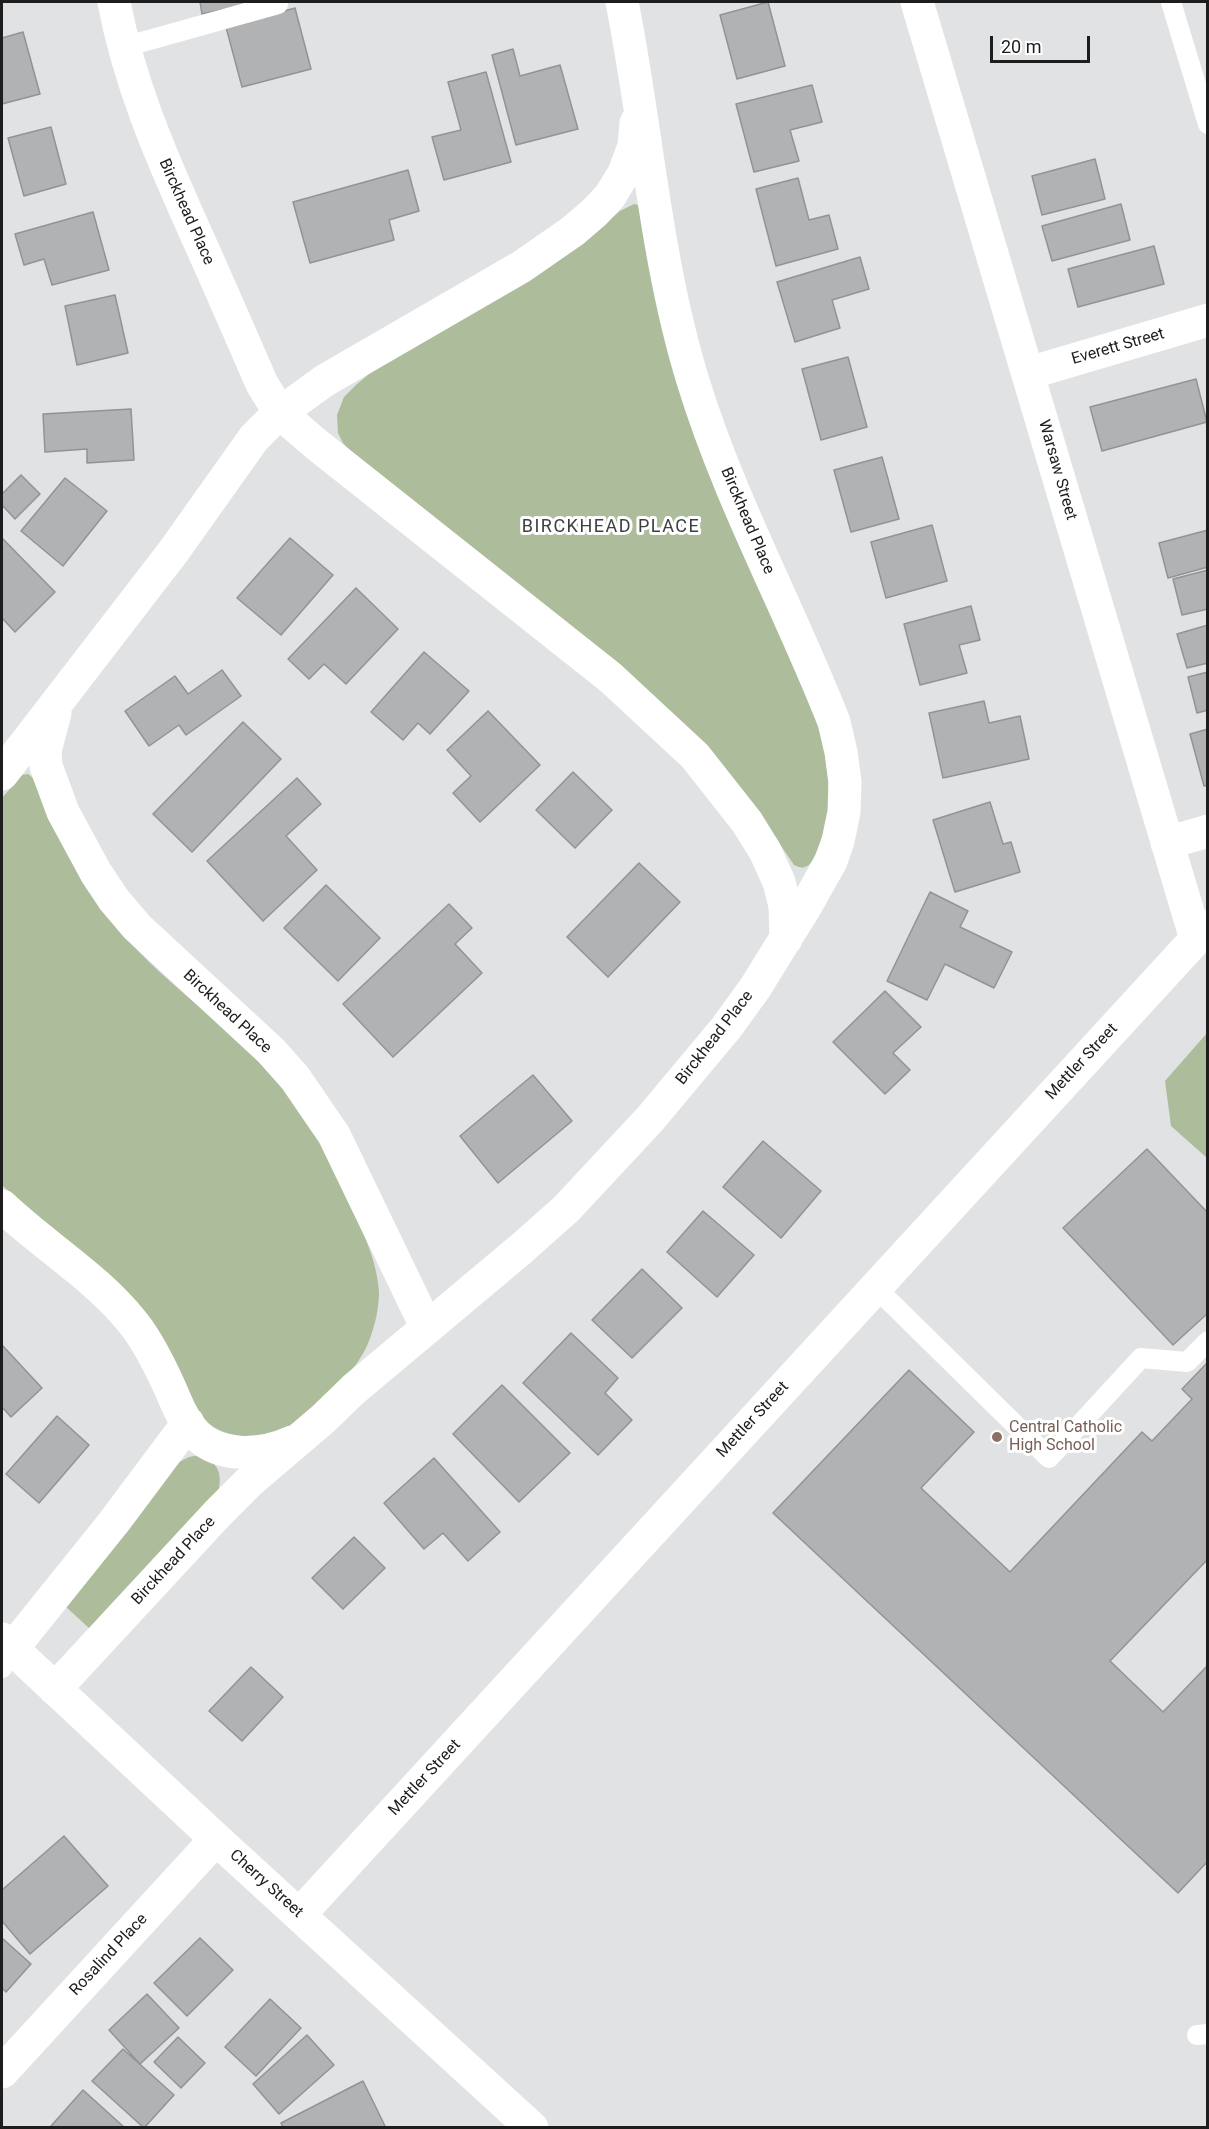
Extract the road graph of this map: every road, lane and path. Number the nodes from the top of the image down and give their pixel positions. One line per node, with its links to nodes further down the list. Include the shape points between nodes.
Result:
1 (114, 2): 6 (street, Birckhead Place)
2 (622, 2): 8 (street, Birckhead Place)
3 (918, 2): 11 (street, Warsaw Street)
4 (1171, 2): 7 (lane)
5 (278, 4): 6 (lane)
6 (124, 47): 12 (street, Birckhead Place, via 158,150 262,384)
7 (1200, 73): 9 (lane)
8 (638, 85): 12 (street, Birckhead Place, via 634,146 624,173 595,212 521,267 346,368); 18 (street, Birckhead Place, via 662,242 692,380 744,519 834,722 841,752 844,812 838,841 831,861)
9 (1208, 124)
10 (1208, 320): 11 (street, Everett Street)
11 (1029, 373): 16 (street, Warsaw Street)
12 (280, 413): 13 (street, Birckhead Place, via 254,438 173,552); 18 (street, Birckhead Place, via 611,678 695,756 765,851 785,906)
13 (59, 700): 14 (street, Birckhead Place); 21 (street, Birckhead Place, via 45,751 46,766 63,812 96,873 137,927 271,1052 301,1087 334,1135)
14 (2, 774)
15 (1208, 831): 16 (street)
16 (1167, 843): 17 (street, Warsaw Street)
17 (1202, 932): 20 (street, Mettler Street)
18 (786, 939): 21 (street, Birckhead Place, via 726,1028 657,1112 548,1225)
19 (2, 1206): 23 (street, Birckhead Place, via 121,1309 154,1357)
20 (875, 1287): 22 (lane, via 1049,1458 1141,1358 1187,1362); 28 (street, Mettler Street)
21 (427, 1328): 24 (street, Birckhead Place)
22 (1208, 1341)
23 (188, 1423): 24 (street, Birckhead Place, via 197,1436 215,1447 234,1451 257,1453); 25 (street, via 114,1522)
24 (299, 1439): 26 (street, Birckhead Place, via 218,1513)
25 (5, 1652): 26 (street, Cherry Street)
26 (55, 1689): 27 (street, Cherry Street)
27 (216, 1839): 28 (street, Cherry Street); 29 (street, Rosalind Place)
28 (300, 1914): 30 (street, Cherry Street)
29 (2, 2072)
30 (532, 2127)

